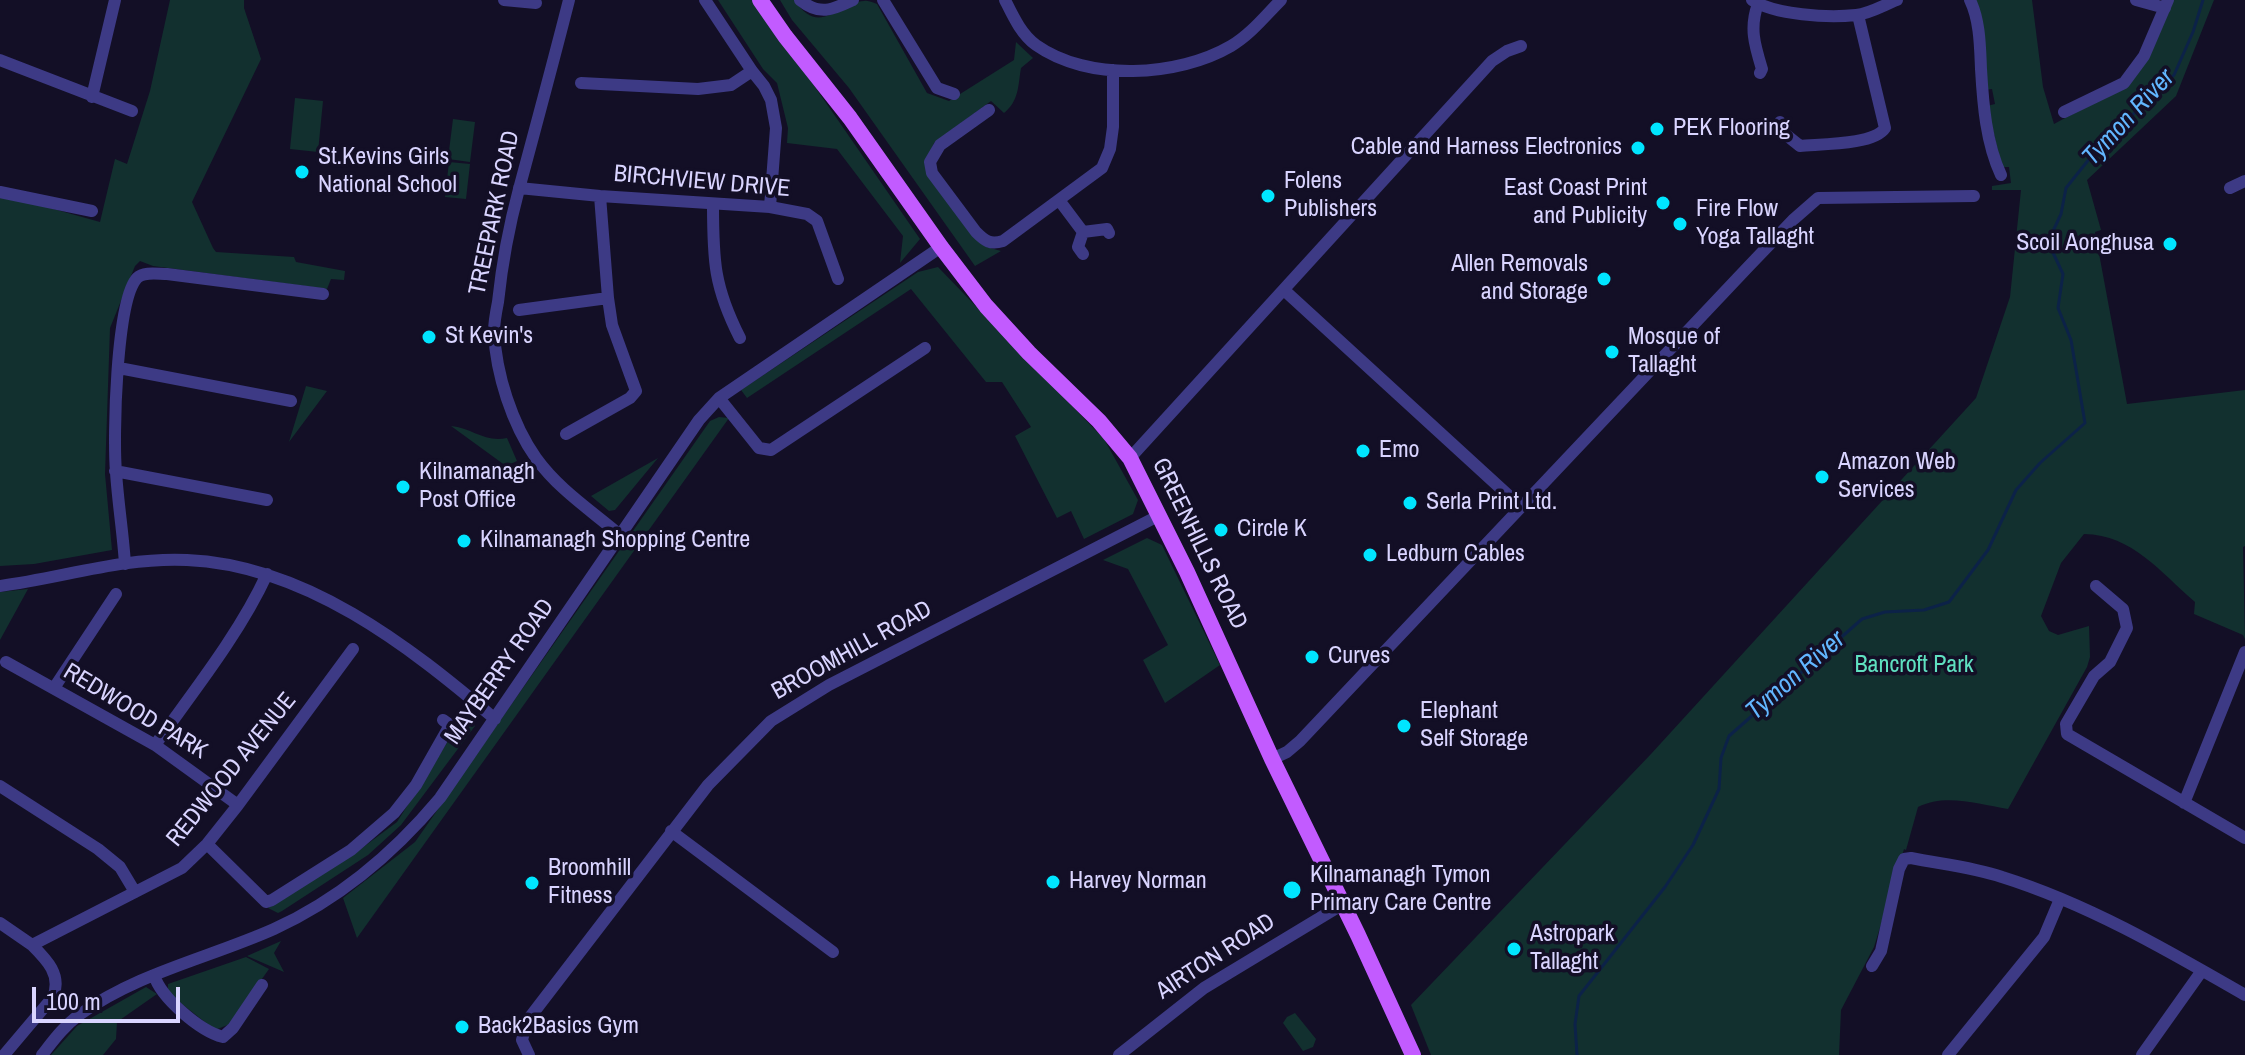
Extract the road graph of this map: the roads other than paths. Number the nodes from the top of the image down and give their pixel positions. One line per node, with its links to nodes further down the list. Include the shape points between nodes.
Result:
1 (115, 0): 25 (street)
2 (504, 0): 15 (street)
3 (569, 0): 32 (street, TREEPARK ROAD)
4 (705, 0): 21 (street)
5 (760, 0): 43 (main road, GREENHILLS ROAD)
6 (800, 0): 7 (street, via 816,11 829,12)
7 (853, 0)
8 (883, 0): 24 (street, via 937,88)
9 (1005, 0): 20 (street, via 1036,45 1071,62)
10 (1281, 0): 20 (street, via 1247,35 1219,53 1169,68)
11 (1897, 0): 17 (street)
12 (1970, 0): 30 (street, via 1979,32 1983,104)
13 (2136, 0): 16 (street)
14 (1755, 2): 17 (street, via 1799,14); 22 (street, via 1753,40)
15 (536, 3)
16 (2166, 4): 28 (street, via 2144,56 2124,83)
17 (1858, 15): 29 (street, via 1885,128 1881,135 1800,146)
18 (1521, 46): 46 (street, via 1492,61)
19 (0, 60): 25 (street)
20 (1113, 70): 37 (street, via 1110,149 1102,168)
21 (752, 71): 23 (street, via 731,85 698,89); 39 (street, via 771,100 776,128)
22 (1760, 73)
23 (581, 83)
24 (954, 94)
25 (92, 97): 27 (street)
26 (989, 110): 37 (street, via 940,145 930,162 932,173 976,232 994,244 1003,241)
27 (132, 111)
28 (2064, 112)
29 (1780, 122)
30 (2001, 175)
31 (2245, 181): 33 (street)
32 (519, 188): 35 (street, BIRCHVIEW DRIVE); 61 (street, TREEPARK ROAD, via 499,277 497,363 519,428 536,458 562,488)
33 (2230, 188)
34 (0, 192): 40 (street)
35 (600, 196): 38 (street, BIRCHVIEW DRIVE); 48 (street)
36 (1974, 196): 59 (street, via 1818,198)
37 (1059, 200): 41 (street)
38 (713, 204): 39 (street, BIRCHVIEW DRIVE); 50 (street, via 716,283)
39 (770, 207): 45 (street, BIRCHVIEW DRIVE, via 817,221)
40 (92, 211)
41 (1083, 232): 42 (street); 44 (street, via 1078,247)
42 (1109, 233)
43 (941, 247): 53 (street, MAYBERRY ROAD); 56 (main road, GREENHILLS ROAD, via 986,306)
44 (1083, 254)
45 (838, 279)
46 (1284, 290): 56 (street); 59 (street)
47 (323, 294): 52 (street, via 145,274 132,288)
48 (608, 298): 49 (street); 55 (street, via 636,391)
49 (519, 310)
50 (740, 338)
51 (925, 348): 53 (street, via 771,450 759,448)
52 (119, 368): 54 (street); 57 (street)
53 (719, 398): 61 (street, MAYBERRY ROAD)
54 (291, 401)
55 (566, 434)
56 (1130, 458): 60 (main road, GREENHILLS ROAD)
57 (115, 471): 58 (street); 62 (street)
58 (267, 500)
59 (1520, 506): 76 (street, via 1300,741)
60 (1160, 515): 76 (main road, GREENHILLS ROAD); 80 (street, BROOMHILL ROAD, via 857,670 771,721)
61 (621, 536): 73 (street, MAYBERRY ROAD)
62 (125, 564): 63 (street, via 185,560); 64 (street)
63 (267, 574): 73 (street, via 372,623); 75 (street)
64 (0, 586)
65 (2096, 586): 67 (street)
66 (116, 594): 72 (street)
67 (2109, 597): 68 (street); 78 (street, via 2123,609 2127,628 2065,730)
68 (2099, 609)
69 (353, 649): 79 (street, REDWOOD AVENUE)
70 (2245, 652): 78 (street)
71 (6, 662): 72 (street, REDWOOD PARK)
72 (54, 688): 75 (street, REDWOOD PARK)
73 (495, 719): 91 (street, MAYBERRY ROAD, via 417,826 367,872 275,928)
74 (443, 720): 82 (street, via 450,725 399,807 351,850 272,900 266,902)
75 (155, 745): 79 (street, REDWOOD PARK)
76 (1272, 759): 85 (main road, GREENHILLS ROAD)
77 (0, 786): 83 (street, via 98,849 120,867)
78 (2184, 803): 81 (street)
79 (238, 805): 82 (street, REDWOOD AVENUE)
80 (671, 831): 88 (street); 96 (street, BROOMHILL ROAD, via 527,1021 522,1040)
81 (2245, 838)
82 (207, 844): 83 (street, REDWOOD AVENUE, via 182,868)
83 (135, 892): 87 (street, REDWOOD AVENUE)
84 (2060, 899): 89 (street, via 2000,876 1904,859 1881,951); 90 (street, via 2133,931); 99 (street, via 2044,937)
85 (1343, 904): 97 (street, AIRTON ROAD, via 1204,988); 98 (main road, GREENHILLS ROAD)
86 (0, 923): 87 (street)
87 (32, 945): 94 (street, via 55,974 57,986)
88 (833, 952)
89 (1872, 966)
90 (2201, 972): 93 (street); 100 (street)
91 (154, 975): 92 (street, via 164,996 211,1034 223,1037); 95 (street, MAYBERRY ROAD, via 80,1015)
92 (262, 985)
93 (2245, 995)
94 (4, 1055)
95 (42, 1055)
96 (529, 1055)
97 (1119, 1055)
98 (1413, 1055)
99 (1948, 1055)
100 (2142, 1055)

